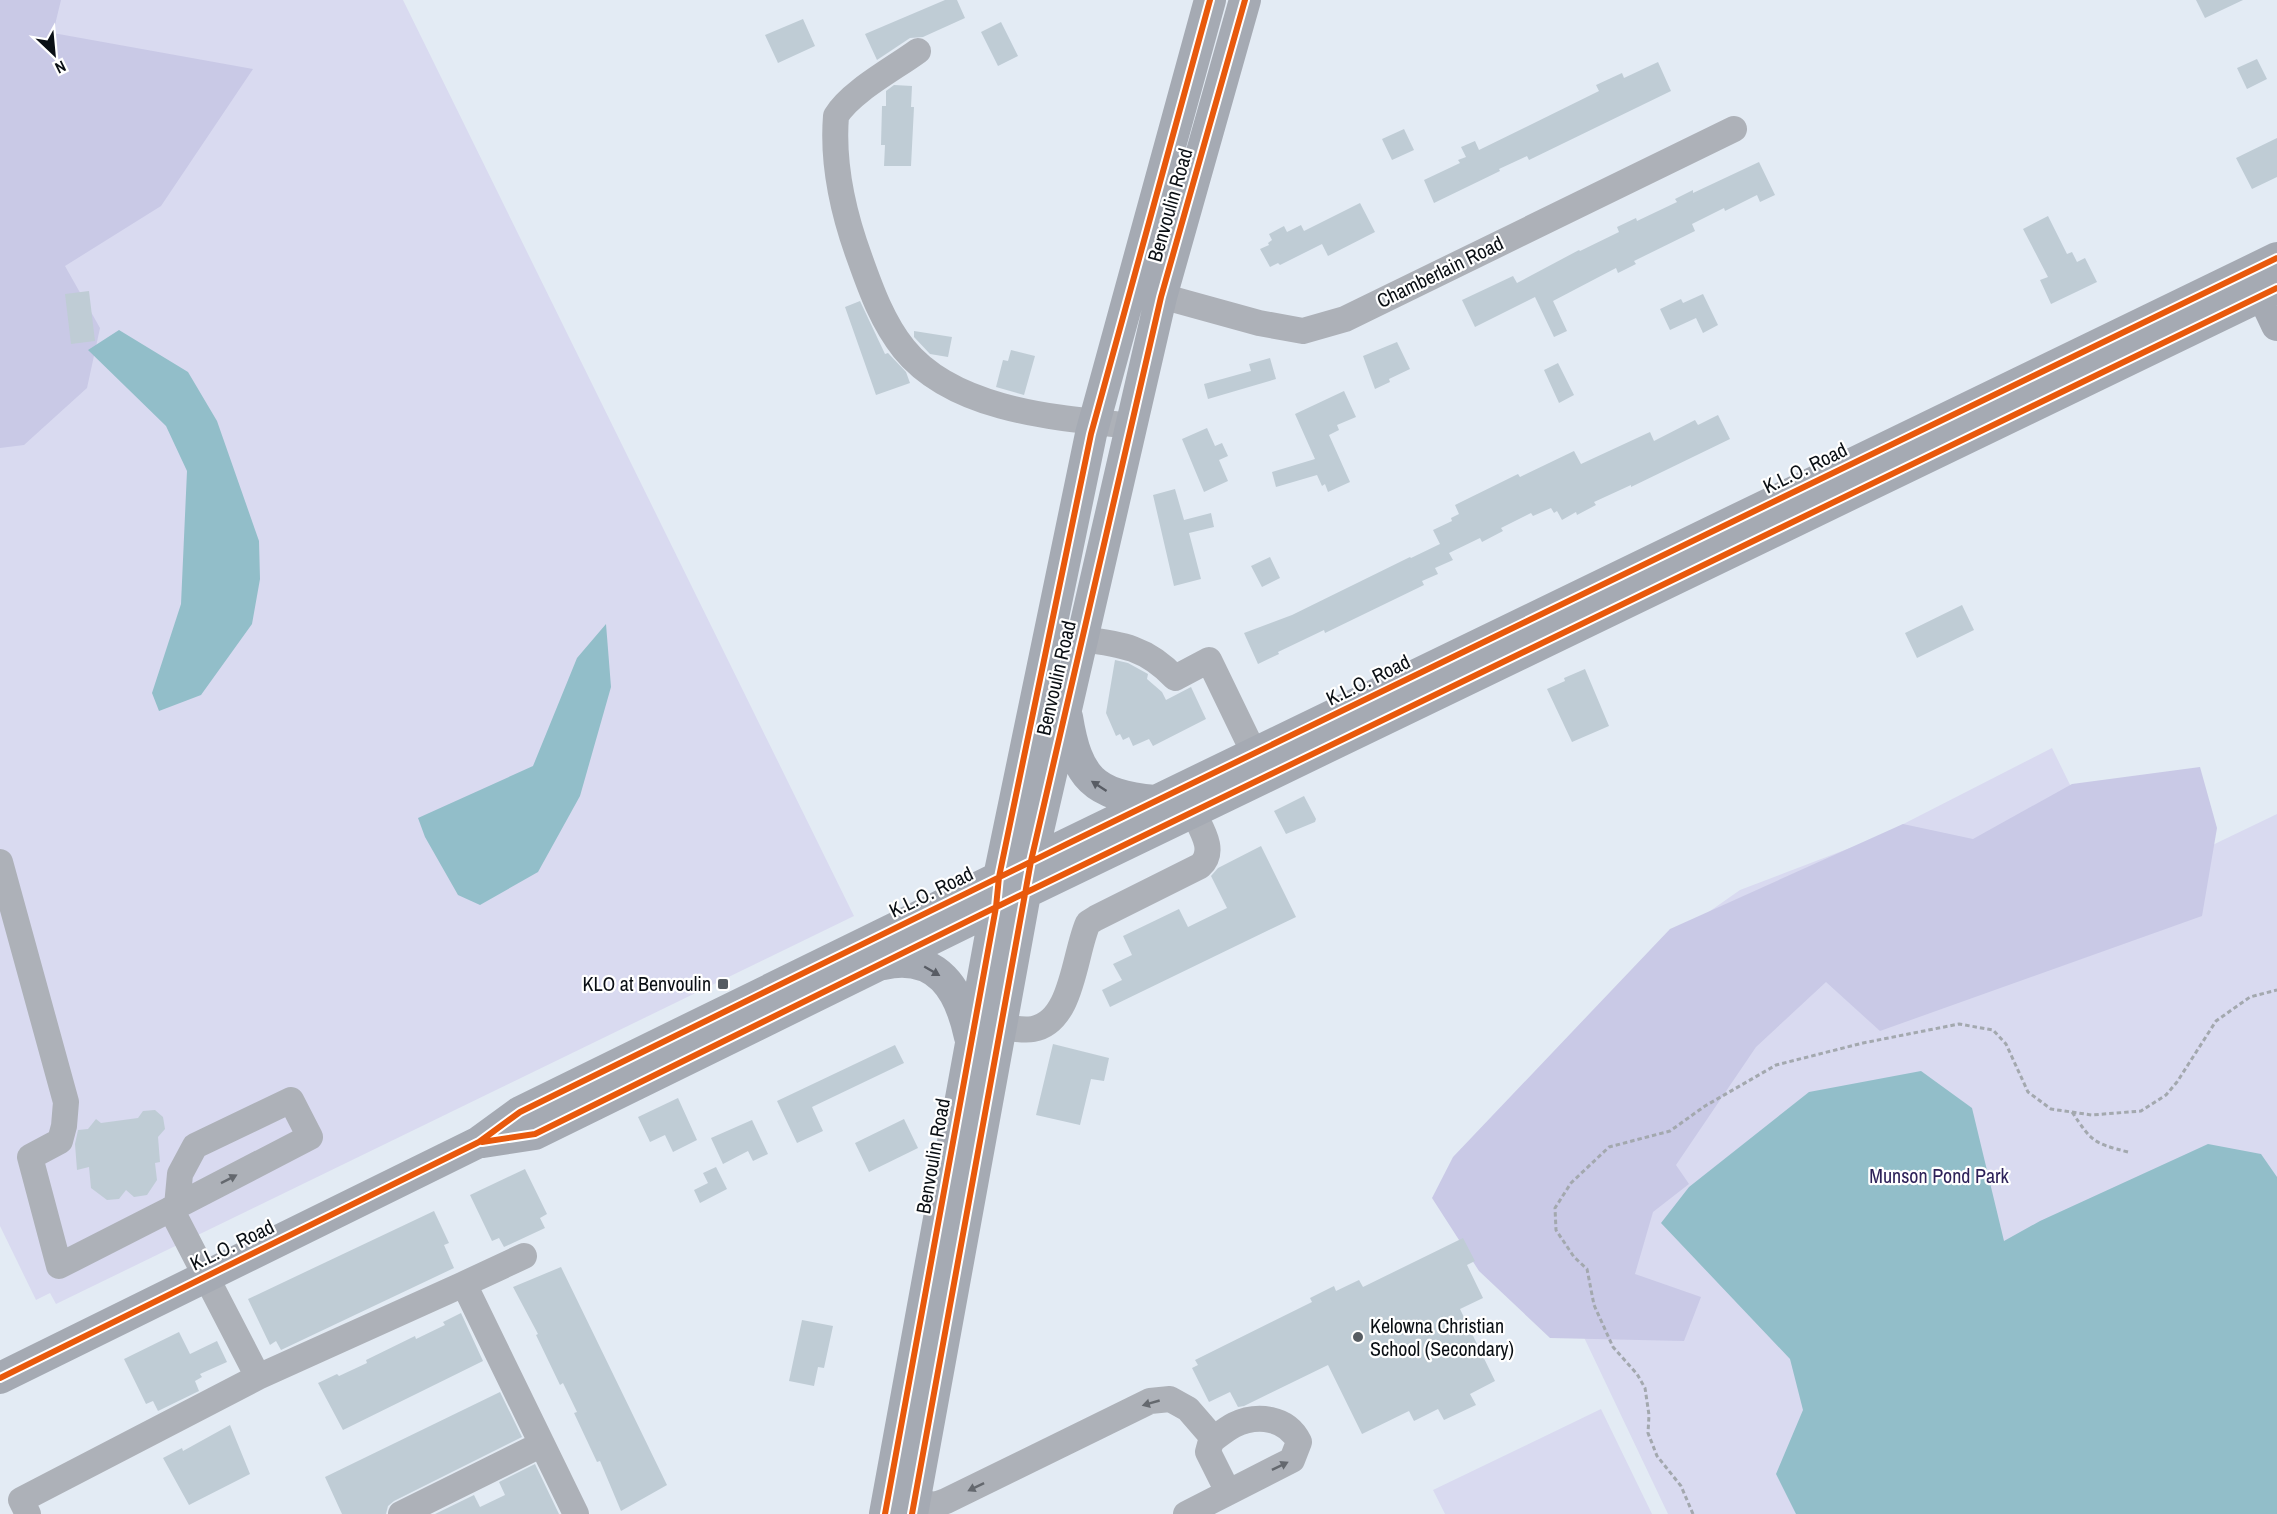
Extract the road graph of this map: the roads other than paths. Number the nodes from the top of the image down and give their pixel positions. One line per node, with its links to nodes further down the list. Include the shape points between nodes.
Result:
1 (1210, 0): 6 (main road, Benvoulin Road)
2 (1245, 0): 7 (main road, Benvoulin Road)
3 (918, 51): 9 (street, via 853,97 836,116 842,204 883,316 904,349 927,372 956,390 995,406)
4 (1734, 129): 7 (street, Chamberlain Road, via 1345,319 1303,331)
5 (2267, 278): 8 (main road); 13 (main road, K.L.O. Road); 15 (main road, K.L.O. Road)
6 (1131, 288): 7 (street, Chamberlain Road); 9 (main road, Benvoulin Road)
7 (1161, 297): 10 (main road, Benvoulin Road)
8 (2277, 325)
9 (1095, 422): 10 (street); 18 (main road, Benvoulin Road)
10 (1132, 426): 11 (main road, Benvoulin Road)
11 (1082, 639): 12 (main road, Benvoulin Road); 13 (street, via 1136,648 1176,678 1209,660)
12 (1066, 710): 14 (main road, one-way to 12, via 1125,798 1090,780 1071,743); 16 (main road, Benvoulin Road)
13 (1254, 753): 14 (main road, K.L.O. Road)
14 (1155, 801): 16 (main road, K.L.O. Road)
15 (1193, 812): 19 (main road, K.L.O. Road); 21 (street, via 1208,847 1206,861 1088,924 1063,1005 1049,1022 1034,1029)
16 (1031, 861): 18 (main road, K.L.O. Road); 19 (main road, Benvoulin Road)
17 (0, 862): 24 (street, via 66,1102 60,1141 30,1157 59,1266)
18 (997, 892): 19 (main road, K.L.O. Road); 20 (main road, K.L.O. Road); 22 (main road, Benvoulin Road); 23 (main road, K.L.O. Road, via 520,1112)
19 (1025, 893): 21 (main road, Benvoulin Road)
20 (876, 966): 22 (main road, one-way to 22, via 912,963 928,967 945,979 959,999); 23 (main road, K.L.O. Road, via 535,1134)
21 (1001, 1027): 33 (main road, Benvoulin Road)
22 (971, 1041): 38 (main road, Benvoulin Road)
23 (479, 1142): 26 (main road, K.L.O. Road)
24 (174, 1208): 24 (street, one-way to 24, via 310,1137 291,1100 195,1146 180,1174); 26 (street)
25 (525, 1256): 27 (street)
26 (205, 1277): 28 (street); 29 (main road, K.L.O. Road)
27 (464, 1284): 28 (street); 31 (street)
28 (258, 1377): 35 (street, via 21,1500)
29 (0, 1378)
30 (1214, 1439): 32 (street, via 1208,1452); 32 (street, one-way to 30, via 1292,1460 1299,1442 1283,1424 1261,1418 1234,1425); 34 (street, one-way to 34, via 1188,1409 1170,1399 1150,1401)
31 (542, 1443): 36 (street); 37 (street)
32 (1228, 1492): 39 (street)
33 (914, 1507): 34 (street)
34 (946, 1507)
35 (28, 1514)
36 (401, 1514)
37 (576, 1514)
38 (885, 1514)
39 (1186, 1514)

